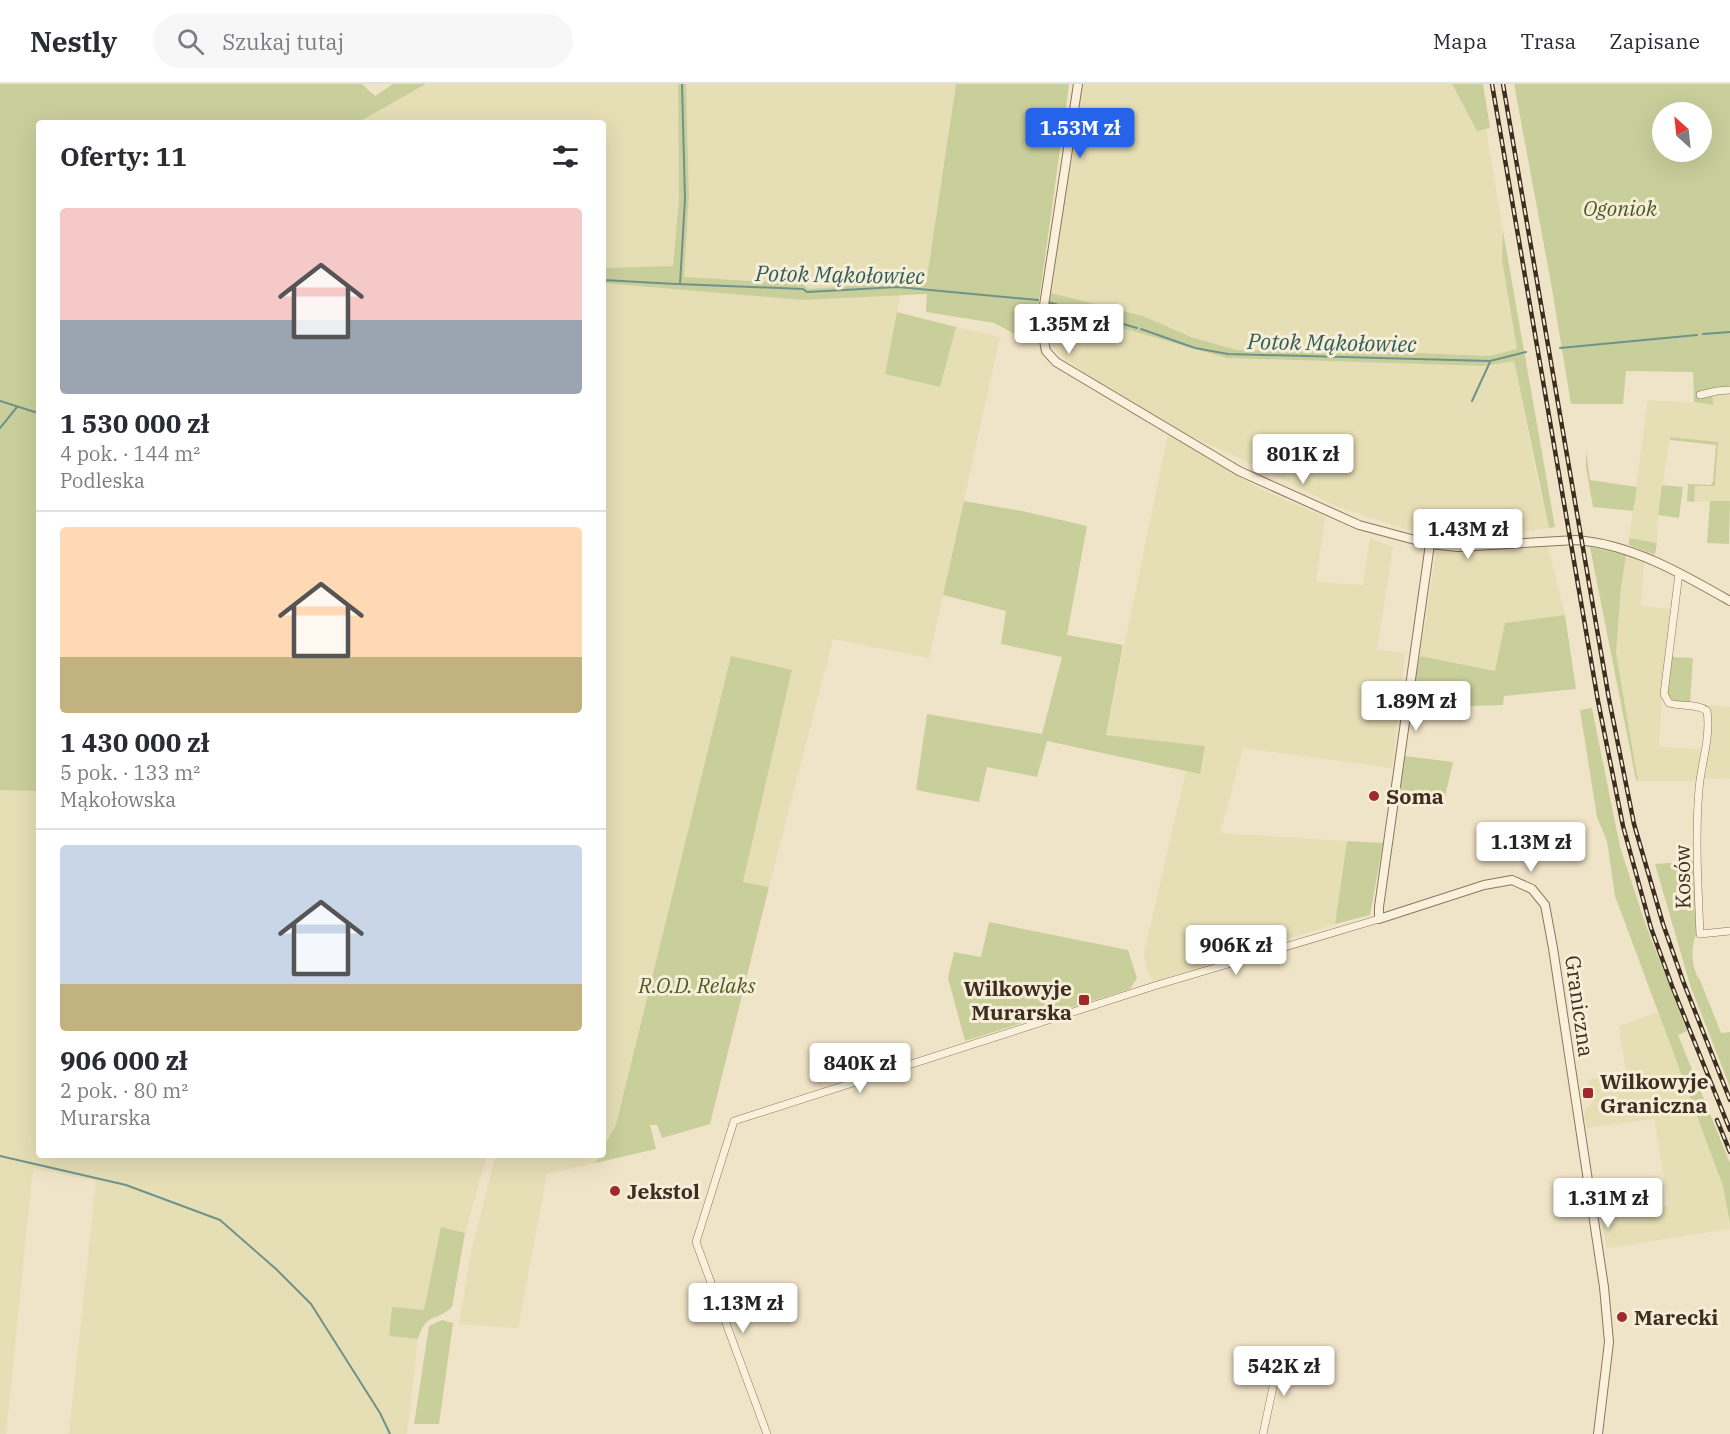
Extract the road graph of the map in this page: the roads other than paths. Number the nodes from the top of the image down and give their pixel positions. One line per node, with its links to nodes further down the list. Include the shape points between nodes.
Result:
1 (1078, 84): 4 (street, via 1041,325 1046,351 1071,373 1239,471 1359,525)
2 (1730, 390): 3 (street)
3 (1700, 395)
4 (1430, 544): 5 (street, via 1469,547 1582,541 1629,552); 7 (street)
5 (1679, 573): 6 (street); 8 (street, Kosów, via 1664,694 1669,703 1707,711 1699,789 1700,934)
6 (1730, 601)
7 (1379, 919): 10 (street, via 1154,986 734,1121 696,1242); 12 (street, Graniczna, via 1484,885 1512,880 1532,889 1545,905 1604,1287 1609,1342)
8 (1730, 932)
9 (1280, 1354): 11 (street)
10 (767, 1434)
11 (1263, 1434)
12 (1598, 1434)

